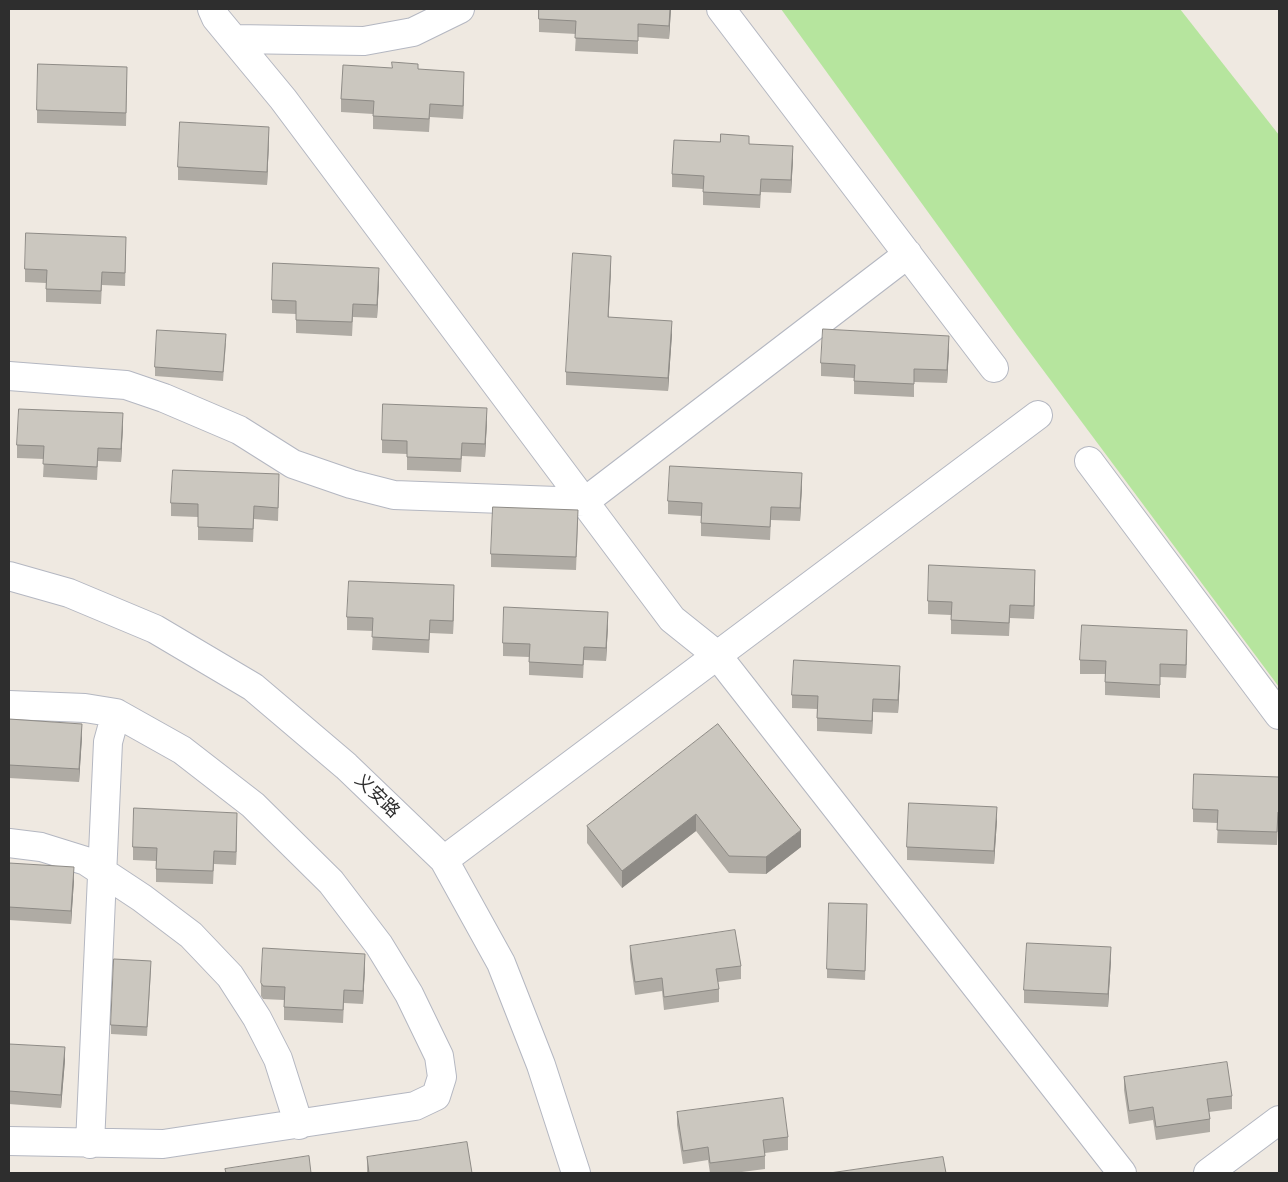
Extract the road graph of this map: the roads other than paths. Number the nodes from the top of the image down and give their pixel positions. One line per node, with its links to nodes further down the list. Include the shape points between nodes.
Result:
1 (212, 9): 4 (street)
2 (460, 9): 4 (street, via 413,32 364,41)
3 (721, 9): 5 (street)
4 (234, 39): 10 (street, via 283,99)
5 (908, 254): 6 (street); 10 (street)
6 (994, 368)
7 (9, 376): 10 (street, via 126,385 239,430 293,464 394,495)
8 (1038, 415): 12 (street)
9 (1089, 461): 15 (street)
10 (584, 502): 12 (street, via 672,619)
11 (9, 576): 17 (street, 义安路, via 70,593 155,629 253,687 346,766)
12 (717, 655): 17 (street); 24 (street)
13 (9, 705): 14 (street, via 85,708)
14 (116, 713): 18 (street, via 108,742); 20 (street, via 182,750 253,805 331,882 379,945 409,994 439,1056 442,1077 436,1096 415,1106)
15 (1279, 715)
16 (9, 843): 18 (street, via 41,847 86,861)
17 (444, 860): 23 (street, 义安路, via 501,963 541,1065)
18 (102, 872): 20 (street, via 191,935 230,976 278,1059); 22 (street)
19 (1279, 1120): 25 (street)
20 (299, 1124): 22 (street, via 163,1144)
21 (9, 1141): 22 (street)
22 (90, 1144)
23 (576, 1173)
24 (1122, 1173)
25 (1208, 1173)

